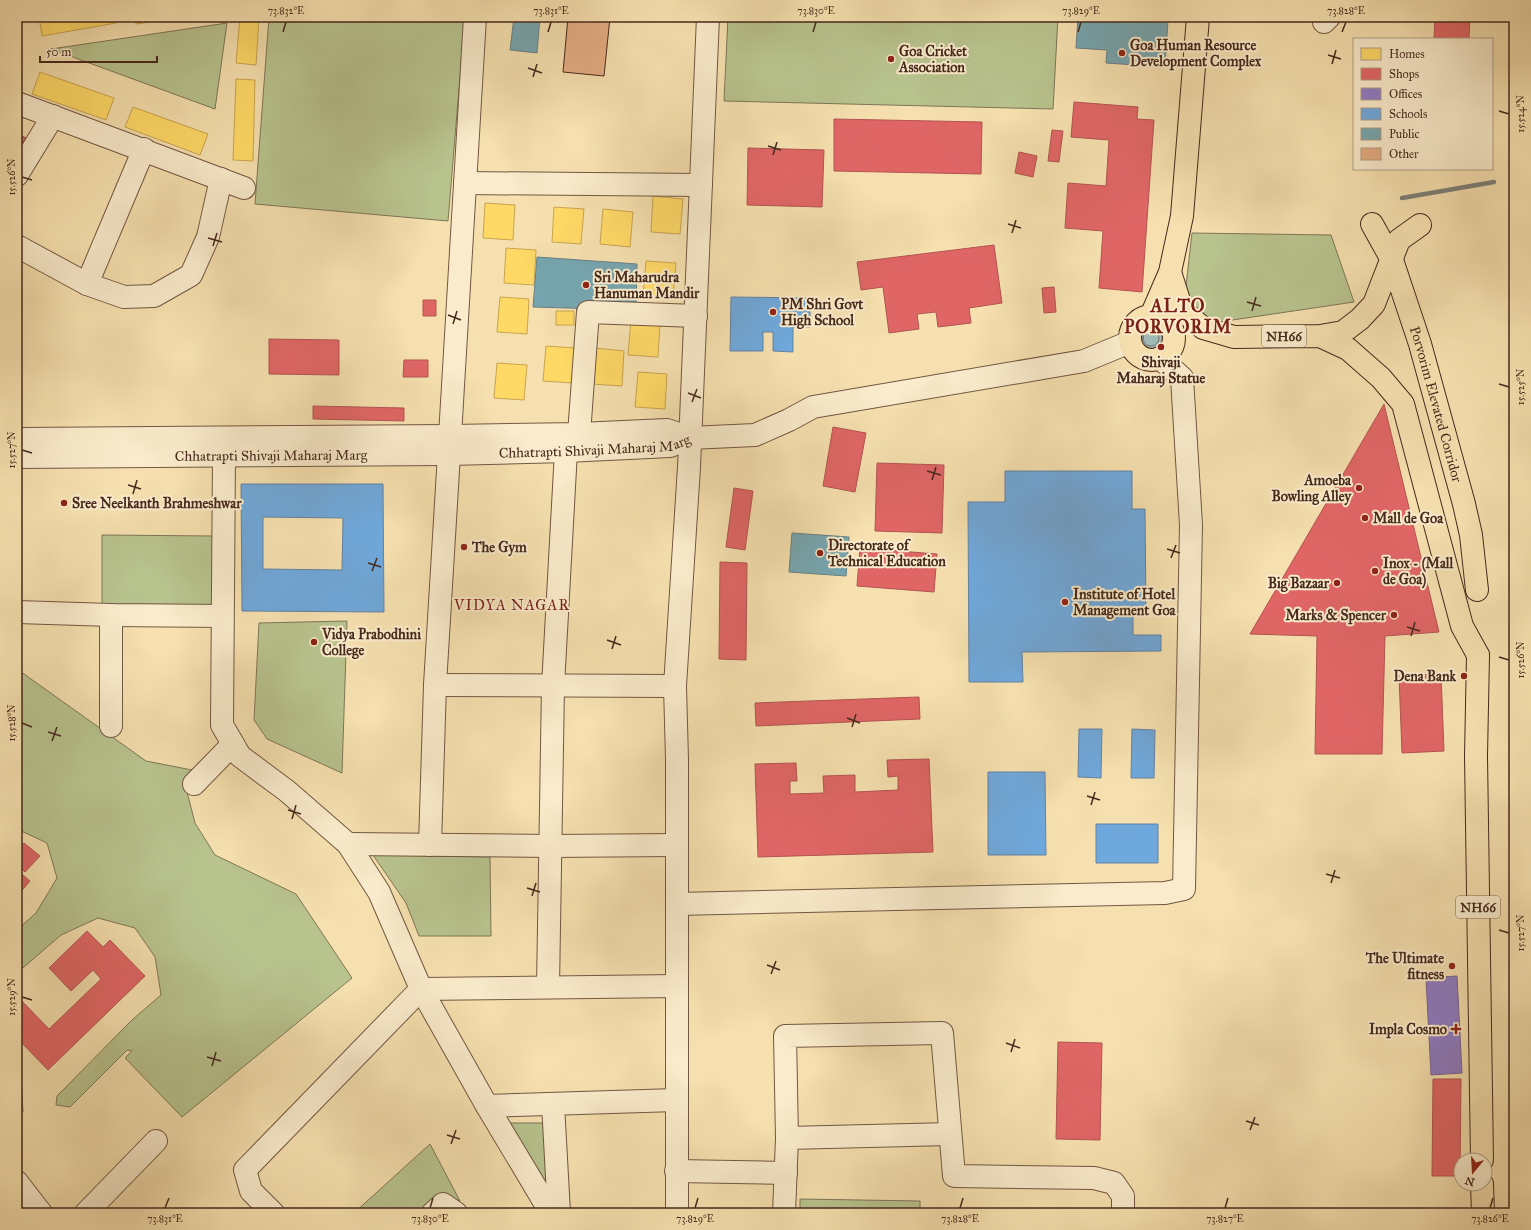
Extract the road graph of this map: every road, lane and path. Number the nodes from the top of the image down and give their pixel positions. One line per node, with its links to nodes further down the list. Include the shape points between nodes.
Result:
1 (475, 17): 9 (street)
2 (708, 17): 10 (street)
3 (1198, 17): 16 (main road, NH66, via 1182,216)
4 (17, 103): 5 (street)
5 (53, 116): 6 (street); 7 (street)
6 (144, 149): 8 (street); 17 (street)
7 (17, 174)
8 (221, 179): 11 (street); 17 (street, via 208,237 191,276 154,296 124,297)
9 (465, 183): 10 (street); 28 (street)
10 (702, 185): 18 (street)
11 (244, 188)
12 (1372, 224): 15 (main road, Porvorim Elevated Corridor)
13 (1420, 225): 15 (main road, via 1399,240)
14 (17, 246): 17 (street)
15 (1392, 260): 20 (main road, via 1374,304 1360,319 1343,332); 32 (main road, Porvorim Elevated Corridor, via 1420,344 1464,504 1471,535)
16 (1170, 272): 19 (main road); 21 (main road, NH66, via 1182,310 1203,328)
17 (87, 284)
18 (696, 316): 25 (street, via 588,312); 26 (street)
19 (1151, 316): 22 (main road, via 1158,316 1170,325); 23 (main road, via 1137,322 1130,334)
20 (1320, 336): 21 (main road, NH66); 56 (main road, NH66, via 1348,349 1381,378 1403,404 1462,626 1478,655 1476,756)
21 (1234, 337): 22 (main road)
22 (1174, 338): 24 (main road, via 1170,350)
23 (1130, 342): 24 (main road, via 1142,357); 26 (street, via 1084,361 813,406 755,435)
24 (1160, 358): 46 (street, via 1182,378 1191,525 1184,889 1164,893)
25 (579, 434): 26 (street, Chhatrapti Shivaji Maharaj Marg, via 667,430); 28 (street, Chhatrapti Shivaji Maharaj Marg)
26 (690, 438): 30 (street, Chhatrapti Shivaji Maharaj Marg, via 670,446); 38 (street)
27 (17, 439): 29 (street, Chhatrapti Shivaji Maharaj Marg)
28 (449, 445): 29 (street, Chhatrapti Shivaji Maharaj Marg); 30 (street, Chhatrapti Shivaji Maharaj Marg); 36 (street)
29 (225, 447): 31 (street, Chhatrapti Shivaji Maharaj Marg); 35 (street)
30 (566, 451): 37 (street)
31 (17, 458)
32 (1477, 590)
33 (17, 612): 34 (street)
34 (111, 615): 35 (street); 39 (street)
35 (222, 616): 40 (street, via 222,725)
36 (435, 685): 37 (street); 43 (street)
37 (553, 686): 38 (street); 45 (street)
38 (675, 686): 44 (street)
39 (111, 726)
40 (233, 744): 41 (street); 42 (street, via 240,756 288,791)
41 (194, 784)
42 (348, 844): 43 (street); 49 (street, via 379,892)
43 (430, 845): 45 (street)
44 (677, 845): 45 (street); 46 (street)
45 (550, 846): 48 (street)
46 (676, 904): 47 (street)
47 (677, 986): 48 (street); 50 (street)
48 (548, 987): 49 (street)
49 (421, 989): 52 (street); 63 (street, via 245,1170 251,1191)
50 (676, 1100): 51 (street); 57 (street)
51 (552, 1104): 52 (street); 67 (street)
52 (488, 1106): 66 (street)
53 (950, 1134): 54 (street); 54 (street, via 942,1033 785,1036); 70 (street, via 954,1176 1094,1178 1114,1182 1123,1196)
54 (787, 1138): 58 (street)
55 (156, 1141): 62 (street)
56 (1482, 1152)
57 (676, 1171): 58 (street); 68 (street)
58 (786, 1173): 69 (street)
59 (17, 1182): 61 (street)
60 (1482, 1192): 71 (main road)
61 (41, 1213)
62 (86, 1213)
63 (273, 1213)
64 (434, 1213): 65 (street, via 443,1204)
65 (456, 1213)
66 (551, 1213)
67 (559, 1213)
68 (677, 1213)
69 (784, 1213)
70 (1123, 1213)
71 (1483, 1213)

